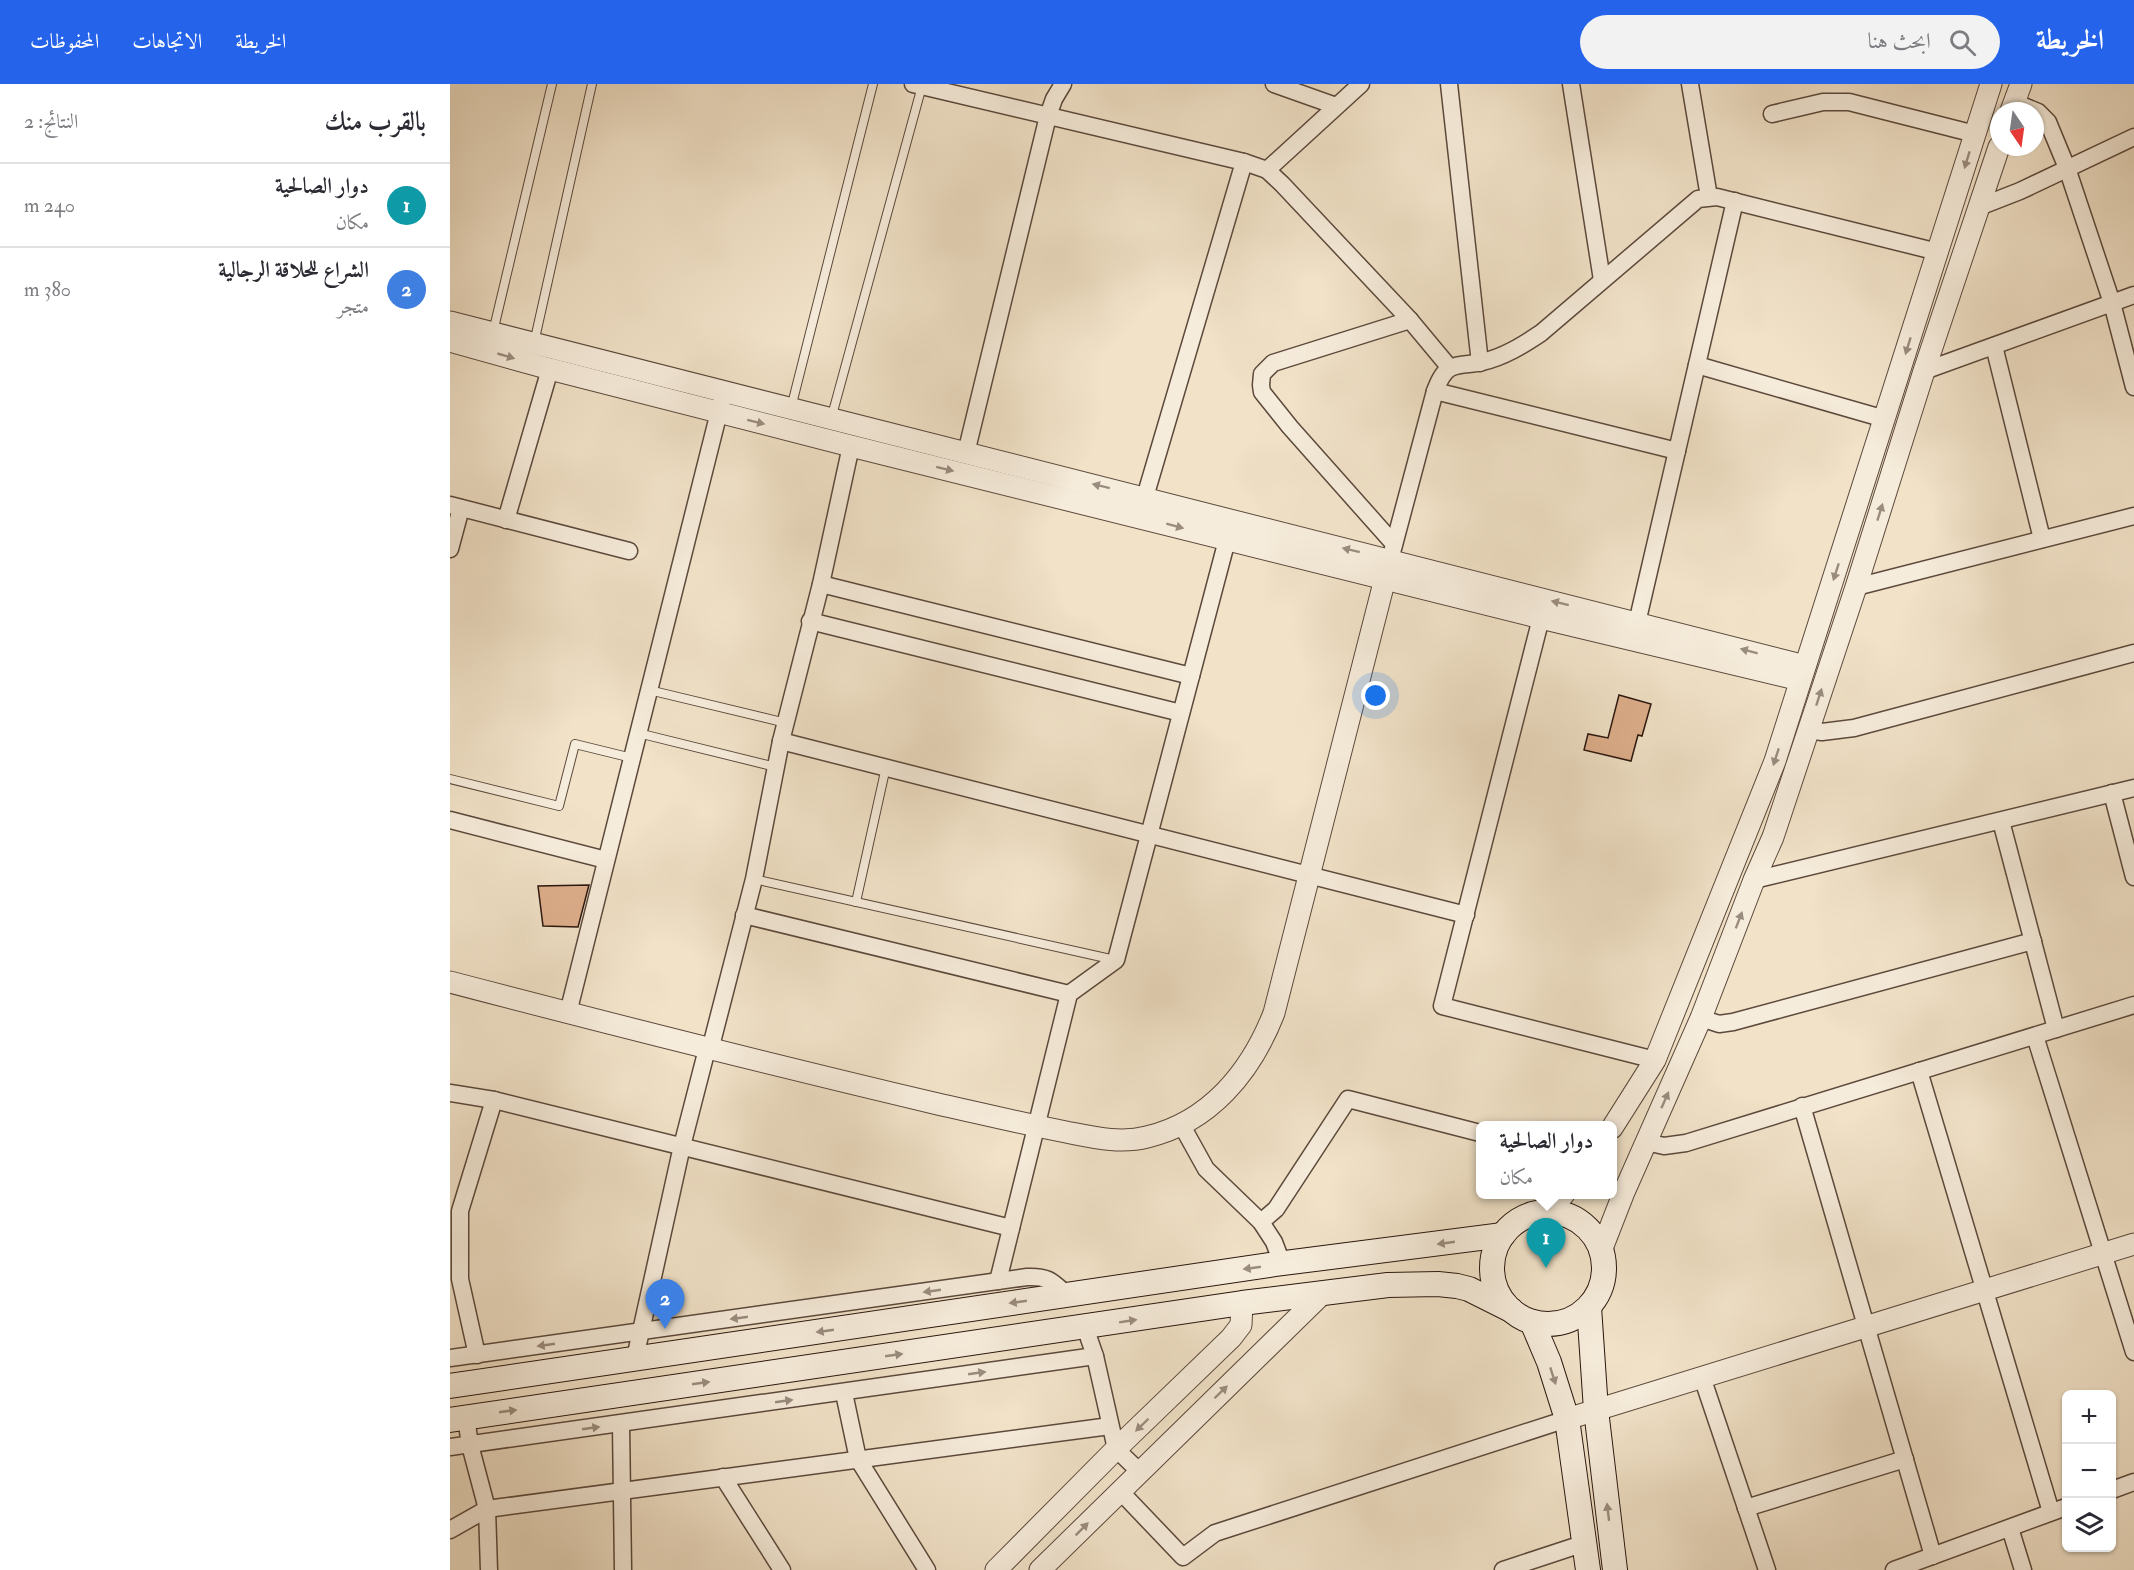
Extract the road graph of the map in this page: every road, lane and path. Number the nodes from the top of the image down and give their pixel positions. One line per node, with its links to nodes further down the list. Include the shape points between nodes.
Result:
1 (552, 84): 31 (lane)
2 (592, 84): 33 (lane)
3 (873, 84): 43 (lane)
4 (1063, 84): 15 (street)
5 (1274, 84): 13 (street)
6 (1361, 84): 13 (street)
7 (1449, 84): 35 (street)
8 (1571, 84): 26 (street)
9 (1690, 84): 22 (street)
10 (1991, 84): 16 (street)
11 (917, 85): 15 (street); 45 (lane)
12 (2015, 99): 20 (street, via 2048,122)
13 (1336, 106): 21 (street)
14 (1772, 114): 16 (street, via 1823,102 1850,102)
15 (1048, 116): 19 (street); 49 (street)
16 (1975, 134): 25 (street, one-way to 25)
17 (2134, 137): 20 (street)
18 (1996, 156): 24 (street)
19 (1244, 162): 21 (street); 50 (street)
20 (2067, 168): 24 (street); 28 (street)
21 (1267, 170): 29 (street)
22 (1709, 197): 23 (street); 26 (street, via 1692,203)
23 (1736, 201): 25 (street); 36 (street)
24 (1979, 207): 39 (street)
25 (1938, 252): 46 (street, one-way to 46)
26 (1602, 280): 35 (street, via 1541,333 1514,350)
27 (2134, 295): 28 (street)
28 (2112, 303): 34 (street); 40 (street)
29 (1410, 320): 37 (street); 58 (street, via 1273,363 1265,369 1261,380 1262,392)
30 (450, 322): 31 (street)
31 (493, 333): 33 (street)
32 (450, 341): 38 (street, one-way to 38)
33 (534, 343): 41 (street)
34 (1994, 346): 39 (street); 54 (street)
35 (1480, 363): 37 (street)
36 (1697, 365): 46 (street); 48 (street)
37 (1450, 368): 42 (street)
38 (550, 369): 44 (street); 53 (street)
39 (1924, 371): 60 (street, one-way to 39)
40 (2134, 387)
41 (724, 390): 43 (street); 44 (street)
42 (1435, 391): 48 (street); 58 (street)
43 (791, 408): 45 (street)
44 (719, 412): 47 (street, one-way to 47); 67 (street)
45 (831, 419): 49 (street)
46 (1885, 420): 65 (street, one-way to 65)
47 (851, 446): 55 (street, one-way to 55); 59 (street)
48 (1677, 451): 63 (street)
49 (966, 453): 50 (street, one-way to 49)
50 (1145, 497): 58 (street, one-way to 50)
51 (455, 506): 53 (street); 56 (street)
52 (2134, 516): 54 (street)
53 (506, 520): 57 (street)
54 (2042, 539): 60 (street)
55 (1227, 540): 58 (street); 66 (street)
56 (450, 549)
57 (629, 551)
58 (1390, 561): 61 (street); 63 (street, one-way to 58); 83 (street)
59 (820, 584): 62 (street); 66 (street)
60 (1856, 587): 70 (street, one-way to 60)
61 (1541, 618): 65 (street); 89 (street)
62 (810, 621): 68 (street); 69 (street)
63 (1637, 623): 65 (street, one-way to 63)
64 (2134, 654): 70 (street, via 1854,728)
65 (1803, 673): 100 (street, one-way to 100, via 1775,761)
66 (1191, 676): 68 (street)
67 (649, 690): 69 (lane); 71 (street)
68 (1180, 713): 81 (street)
69 (786, 723): 72 (street)
70 (1808, 730): 86 (street, via 1773,837)
71 (638, 733): 73 (street); 74 (lane)
72 (781, 741): 74 (street); 75 (street)
73 (632, 758): 76 (lane, via 575,744 559,806); 82 (street)
74 (776, 767): 85 (street)
75 (886, 767): 81 (street); 87 (lane)
76 (450, 779)
77 (2134, 788): 78 (street)
78 (2112, 793): 80 (street); 84 (street)
79 (450, 820): 82 (street)
80 (2001, 821): 86 (street); 90 (street)
81 (1149, 836): 83 (street); 91 (street)
82 (606, 860): 95 (street)
83 (1310, 876): 89 (street); 106 (street, via 1264,1038 1226,1092 1212,1106)
84 (2134, 877)
85 (754, 879): 87 (lane); 88 (street)
86 (1754, 880): 96 (street, one-way to 86)
87 (856, 902): 91 (lane)
88 (744, 915): 93 (street); 99 (street)
89 (1466, 915): 100 (street, via 1442,1006)
90 (2033, 940): 96 (street, via 1733,1022 1719,1024); 97 (street)
91 (1116, 960): 93 (street)
92 (450, 982): 95 (street)
93 (1069, 994): 107 (street)
94 (2134, 1005): 97 (street)
95 (568, 1013): 99 (street)
96 (1701, 1018): 109 (street, one-way to 96)
97 (2056, 1029): 98 (street)
98 (2035, 1036): 101 (street); 118 (street)
99 (709, 1049): 107 (street); 110 (street)
100 (1655, 1060): 105 (street)
101 (1919, 1071): 104 (street); 121 (street)
102 (450, 1093): 103 (street)
103 (494, 1100): 110 (street); 132 (street, via 460,1211 460,1279)
104 (1802, 1106): 109 (street, via 1686,1143 1664,1146); 128 (street)
105 (1616, 1121)
106 (1181, 1124): 107 (street, via 1145,1138 1127,1140 1104,1140); 113 (street, via 1206,1169)
107 (1036, 1127): 114 (street)
108 (1476, 1132): 113 (street, via 1348,1099 1276,1209)
109 (1646, 1142): 117 (street)
110 (682, 1146): 114 (street); 130 (street)
111 (1560, 1199): 112 (street)
112 (1548, 1212): 115 (main road, via 1523,1218); 117 (main road, via 1581,1223)
113 (1262, 1222): 119 (street)
114 (1011, 1228): 120 (street)
115 (1503, 1235): 119 (main road, one-way to 119); 126 (main road, via 1494,1256 1493,1279)
116 (2134, 1244): 118 (street)
117 (1601, 1251): 125 (main road, via 1603,1280)
118 (2103, 1253): 121 (street); 131 (street)
119 (1282, 1263): 123 (main road, one-way to 123)
120 (998, 1281): 123 (street, via 1041,1276); 130 (street, one-way to 130)
121 (1985, 1290): 128 (street); 157 (street)
122 (1323, 1293): 124 (main road); 126 (main road, via 1438,1284 1469,1289); 149 (street, one-way to 122)
123 (1067, 1295): 135 (main road, one-way to 135)
124 (1242, 1303): 129 (main road, one-way to 124); 146 (street, one-way to 146, via 1238,1331)
125 (1589, 1307): 127 (main road, via 1562,1322); 139 (main road)
126 (1511, 1310): 127 (main road)
127 (1532, 1322): 141 (main road, one-way to 141)
128 (1866, 1326): 136 (street); 148 (street)
129 (1085, 1327): 133 (street); 140 (main road, one-way to 129)
130 (640, 1332): 132 (street, one-way to 132); 135 (street)
131 (2134, 1352)
132 (477, 1354): 134 (street)
133 (1095, 1356): 138 (street, one-way to 133); 143 (street)
134 (450, 1358)
135 (635, 1358): 137 (main road)
136 (1702, 1377): 139 (street); 155 (street)
137 (450, 1386)
138 (844, 1393): 142 (street, one-way to 138); 147 (street)
139 (1596, 1410): 141 (street); 170 (main road, one-way to 139)
140 (458, 1419): 144 (street)
141 (1567, 1419): 154 (street, via 1215,1533 1184,1557); 160 (main road)
142 (621, 1424): 144 (street, one-way to 142); 153 (street)
143 (1110, 1426): 146 (street); 147 (street)
144 (470, 1445): 145 (street); 156 (street)
145 (450, 1448)
146 (1116, 1449): 149 (street); 166 (street)
147 (858, 1459): 150 (street); 165 (street)
148 (1905, 1459): 155 (street); 161 (street)
149 (1140, 1472): 154 (street)
150 (723, 1477): 153 (street); 164 (street)
151 (2134, 1482): 152 (street)
152 (2116, 1489)
153 (622, 1491): 156 (street); 163 (street)
154 (1120, 1491): 167 (street, one-way to 154)
155 (1746, 1508): 171 (street)
156 (487, 1509): 159 (street); 162 (street)
157 (2059, 1510): 158 (street)
158 (2010, 1528): 161 (street); 173 (street)
159 (450, 1530)
160 (1584, 1543): 168 (street); 169 (main road)
161 (1933, 1556): 172 (street)
162 (489, 1570)
163 (623, 1570)
164 (782, 1570)
165 (927, 1570)
166 (996, 1570)
167 (1040, 1570)
168 (1503, 1570)
169 (1588, 1570)
170 (1615, 1570)
171 (1767, 1570)
172 (1894, 1570)
173 (2024, 1570)

